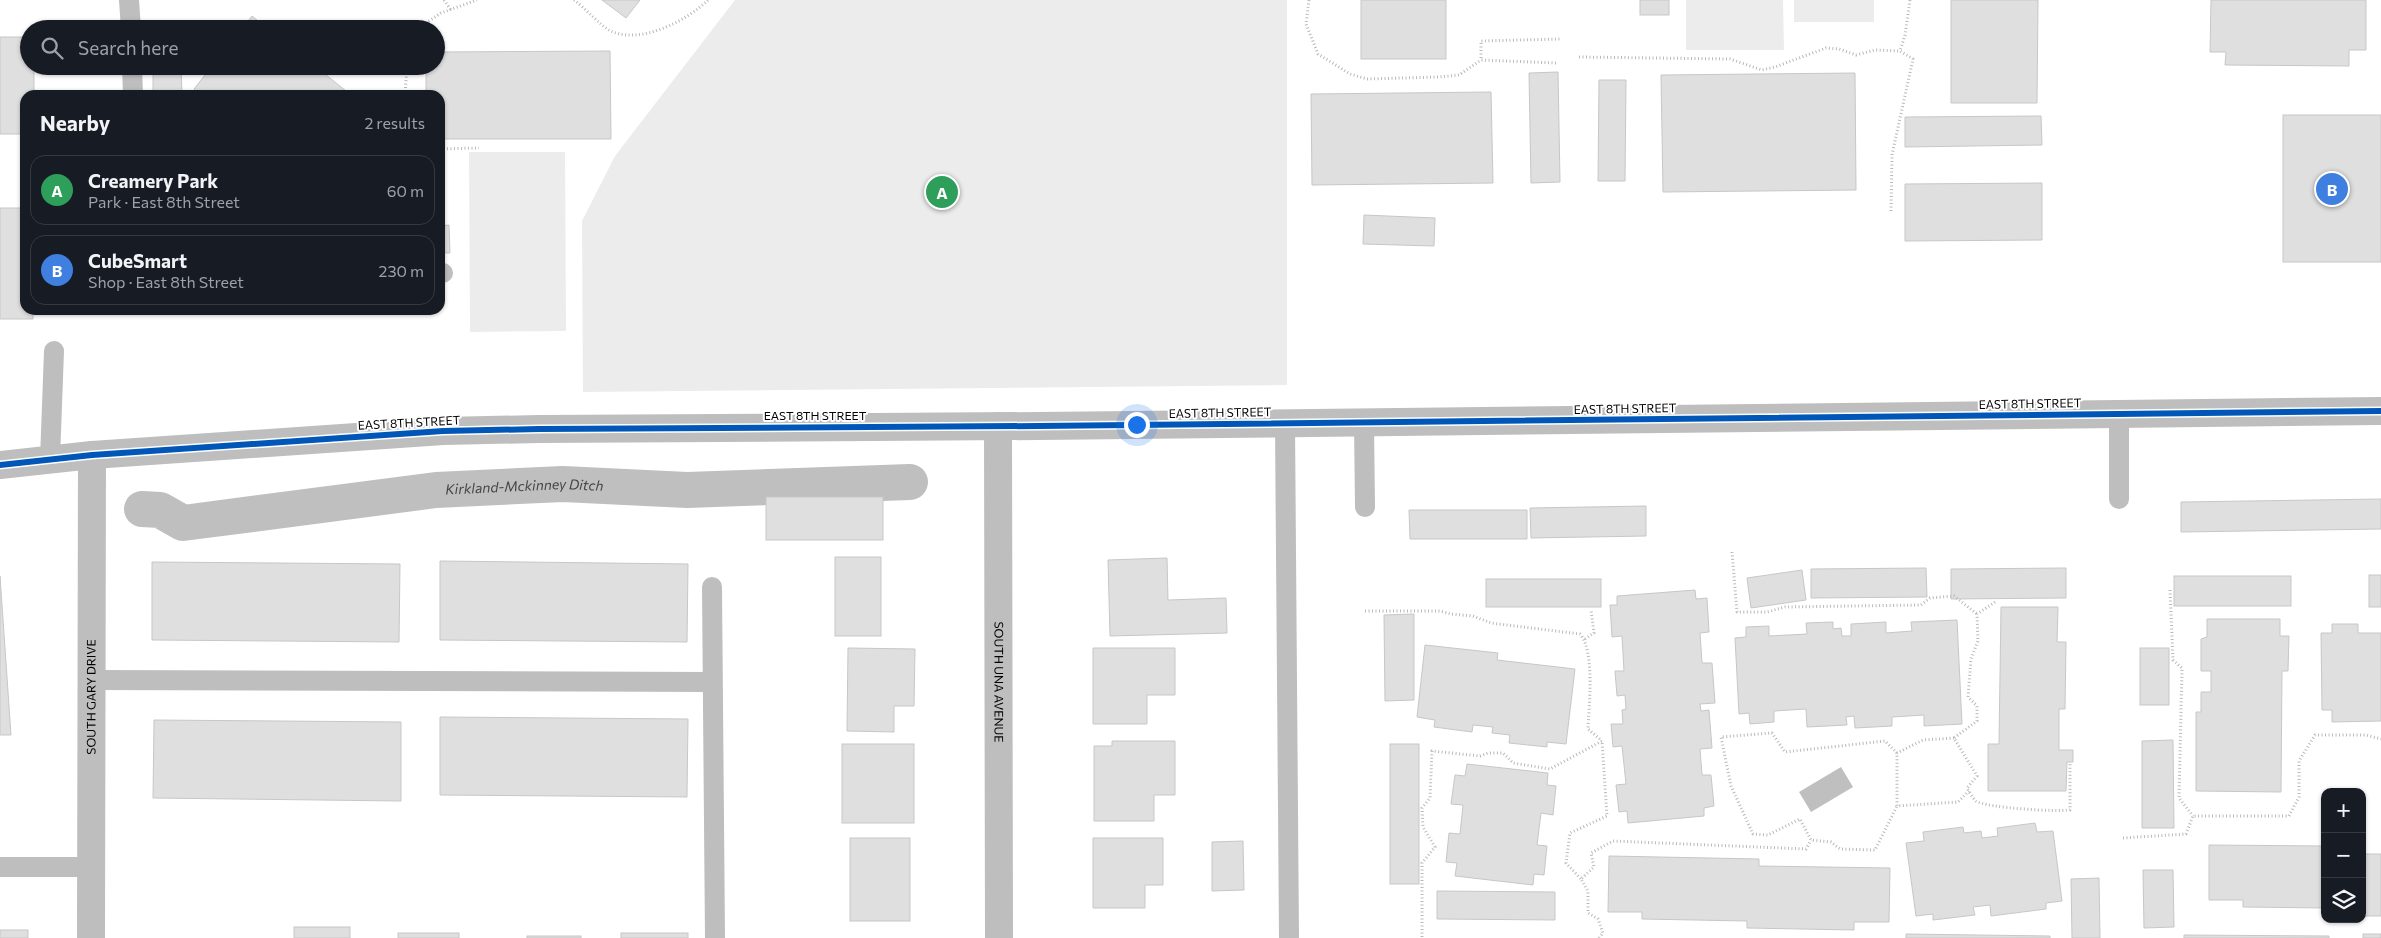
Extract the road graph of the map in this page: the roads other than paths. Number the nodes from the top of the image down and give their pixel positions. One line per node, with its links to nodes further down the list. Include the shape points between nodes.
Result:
1 (129, 0): 2 (lane)
2 (130, 20)
3 (133, 75): 4 (lane)
4 (134, 90)
5 (54, 351): 12 (lane)
6 (2381, 411): 7 (street, EAST 8TH STREET)
7 (2119, 414): 8 (street, EAST 8TH STREET); 14 (lane)
8 (1364, 423): 9 (street, EAST 8TH STREET); 15 (lane)
9 (1285, 424): 10 (street, EAST 8TH STREET); 24 (lane)
10 (998, 426): 11 (street, EAST 8TH STREET, via 443,431); 23 (street, SOUTH UNA AVENUE)
11 (92, 455): 12 (street, EAST 8TH STREET); 17 (street, SOUTH GARY DRIVE)
12 (50, 459): 13 (street, EAST 8TH STREET)
13 (0, 465)
14 (2119, 499)
15 (1364, 507)
16 (712, 588): 18 (lane)
17 (92, 680): 18 (lane); 20 (street, SOUTH GARY DRIVE)
18 (712, 682): 22 (lane)
19 (0, 867): 20 (lane)
20 (91, 867): 21 (street, SOUTH GARY DRIVE)
21 (91, 938)
22 (715, 938)
23 (999, 938)
24 (1289, 938)

